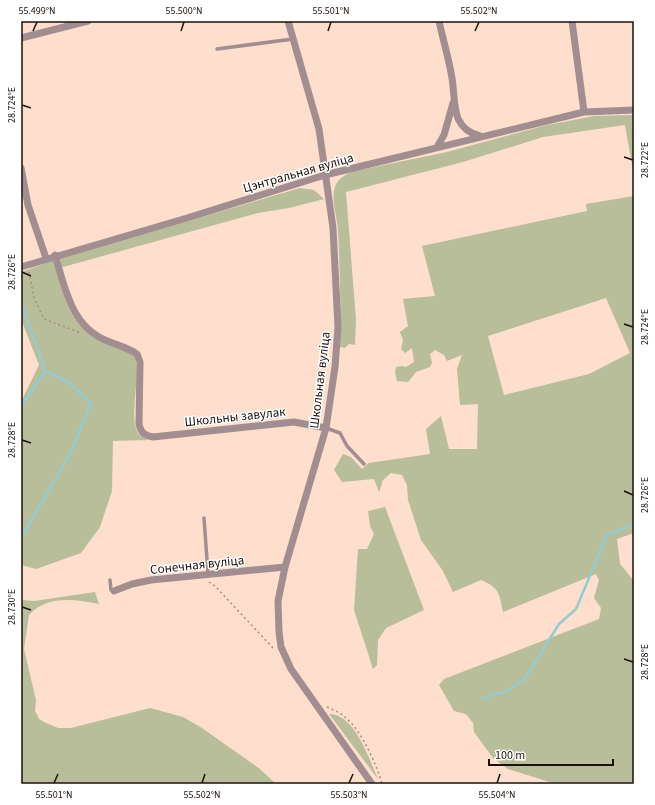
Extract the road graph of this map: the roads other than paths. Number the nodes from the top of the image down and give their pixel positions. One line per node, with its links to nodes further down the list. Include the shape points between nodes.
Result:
1 (88, 21): 5 (street)
2 (288, 21): 6 (street, Школьная вуліца)
3 (439, 21): 8 (street, via 452,79)
4 (572, 21): 10 (street)
5 (21, 38)
6 (293, 39): 7 (lane); 14 (street, Школьная вуліца, via 319,129)
7 (217, 49)
8 (453, 103): 11 (street, via 462,126 470,134); 12 (street, via 444,135)
9 (634, 110): 10 (street, Цэнтральная вуліца)
10 (584, 112): 11 (street, Цэнтральная вуліца)
11 (480, 136): 12 (street, Цэнтральная вуліца)
12 (437, 147): 14 (street, Цэнтральная вуліца)
13 (21, 168): 16 (street, via 28,205)
14 (325, 175): 15 (street, Цэнтральная вуліца); 18 (street, Школьная вуліца, via 333,228 338,327 336,367)
15 (55, 256): 16 (street, Цэнтральная вуліца); 18 (street, Школьны завулак, via 71,308 78,319 104,340 136,354 140,362 139,424 141,431 146,435 153,437 294,422)
16 (46, 258): 17 (street, Цэнтральная вуліца)
17 (24, 265)
18 (326, 428): 19 (lane, via 340,433 347,446); 21 (street, Школьная вуліца)
19 (364, 464)
20 (204, 518): 22 (lane)
21 (285, 567): 22 (street, Сонечная вуліца); 25 (street, Школьная вуліца, via 278,600 281,647 291,669)
22 (208, 574): 24 (street, Сонечная вуліца, via 132,584)
23 (110, 580): 24 (lane, via 111,590)
24 (114, 591)
25 (372, 784)

